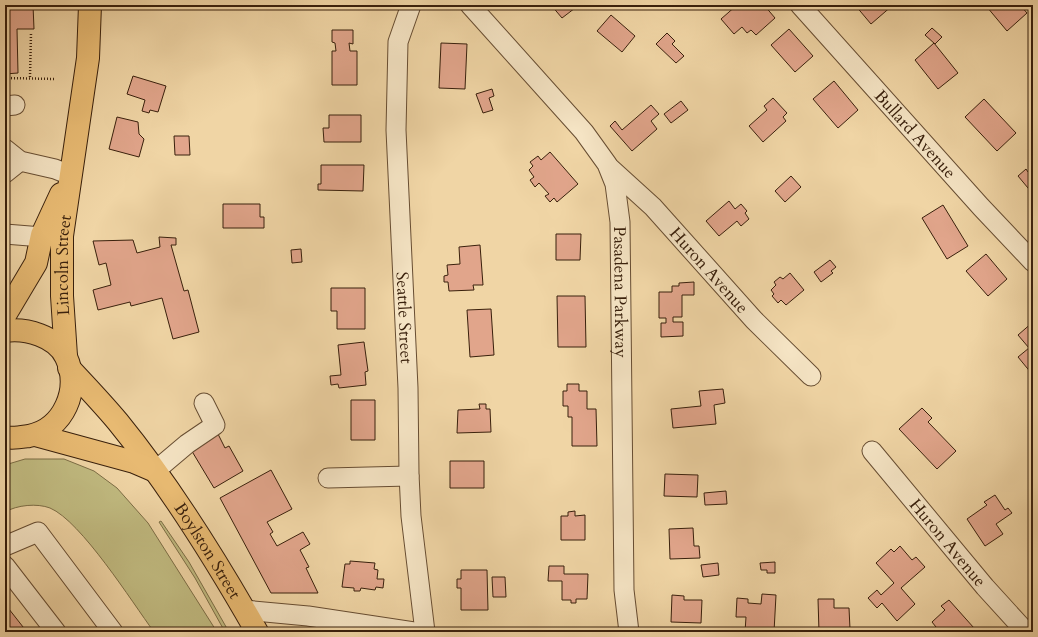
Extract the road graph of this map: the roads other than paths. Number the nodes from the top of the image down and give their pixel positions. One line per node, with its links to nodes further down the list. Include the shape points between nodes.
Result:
1 (90, 5): 9 (main road, Lincoln Street, via 88,58)
2 (411, 5): 21 (street, Seattle Street, via 398,42 396,130 408,388)
3 (470, 5): 7 (street, Pasadena Parkway, via 584,132)
4 (800, 5): 12 (street, Bullard Avenue)
5 (5, 149): 6 (street)
6 (20, 161): 8 (street); 9 (street)
7 (607, 164): 16 (street, Huron Avenue, via 653,206 754,320); 31 (street, Pasadena Parkway, via 615,184 620,222 624,590)
8 (5, 173)
9 (70, 175): 11 (main road, Lincoln Street); 15 (main road, Lincoln Street, via 62,236 62,296)
10 (5, 234): 11 (street)
11 (42, 237): 13 (main road, Lincoln Street, via 36,263)
12 (1033, 262)
13 (5, 315)
14 (5, 331): 15 (main road, Boylston Street, via 15,329 44,336)
15 (68, 362): 18 (main road, Lincoln Street, via 71,393 68,404 54,424 44,431); 20 (main road, Boylston Street)
16 (811, 376)
17 (204, 403): 20 (street, via 215,425)
18 (17, 438): 20 (main road, via 134,462)
19 (872, 451): 32 (street, Huron Avenue, via 985,587)
20 (155, 470): 25 (main road, Boylston Street, via 200,537)
21 (409, 476): 22 (street); 30 (street, Seattle Street, via 411,516)
22 (328, 478)
23 (5, 546): 27 (street, via 38,532)
24 (5, 566): 26 (street)
25 (244, 610): 28 (main road, Boylston Street); 29 (street, via 308,616)
26 (56, 632)
27 (113, 632)
28 (257, 632)
29 (414, 632)
30 (425, 632)
31 (629, 632)
32 (1026, 632)

